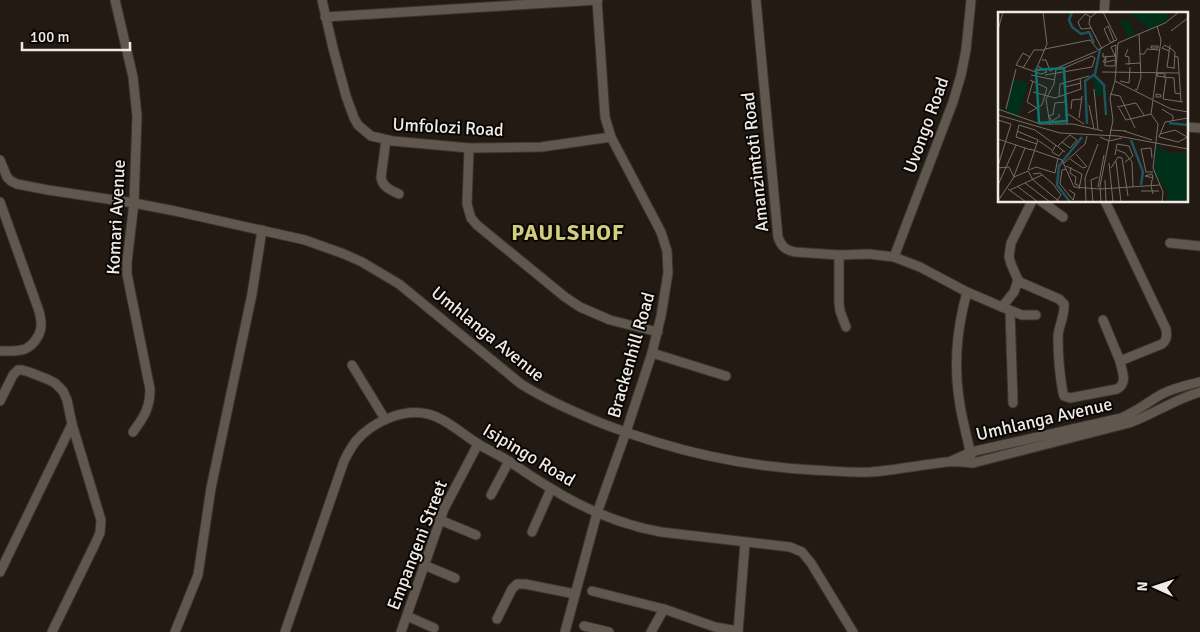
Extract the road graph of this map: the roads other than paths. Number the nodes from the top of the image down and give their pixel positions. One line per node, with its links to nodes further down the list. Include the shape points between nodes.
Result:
1 (115, 0): 17 (street, Komari Avenue, via 136,97 138,133)
2 (322, 0): 7 (street, Umfolozi Road)
3 (597, 0): 6 (street); 8 (street, Brackenhill Road, via 605,117)
4 (756, 0): 22 (street, Amanzimtoti Road, via 780,243 795,252)
5 (971, 0): 23 (street, Uvongo Road, via 966,50 958,84)
6 (435, 5): 7 (street)
7 (325, 17): 9 (street, Umfolozi Road, via 354,118 371,136)
8 (611, 137): 10 (street, Umfolozi Road, via 541,147); 30 (street, Brackenhill Road, via 655,220 667,251 668,273)
9 (386, 140): 10 (street, Umfolozi Road); 12 (street, via 381,178 386,187)
10 (469, 148): 30 (street, via 467,204 477,225 580,307 610,320)
11 (0, 160): 17 (street, Umhlanga Avenue, via 7,176 17,184)
12 (399, 194)
13 (0, 202): 31 (street, via 42,325 32,345 25,349)
14 (1032, 202): 24 (street, via 1009,251)
15 (1041, 202): 18 (street)
16 (1105, 202): 33 (street, via 1167,334 1162,344)
17 (134, 203): 19 (street, Umhlanga Avenue); 42 (street, Komari Avenue, via 127,274 150,398 144,416)
18 (1063, 218)
19 (262, 230): 43 (street, Umhlanga Avenue, via 324,246 362,262 398,284 521,384 576,413); 67 (street, via 252,294 211,488 198,575)
20 (1170, 243): 21 (street)
21 (1200, 246)
22 (839, 255): 23 (street, Amanzimtoti Road); 29 (street, via 839,303)
23 (894, 257): 25 (street, Amanzimtoti Road)
24 (1018, 280): 26 (street); 33 (street, via 1064,304 1058,336 1064,396 1074,398 1120,387 1124,377)
25 (967, 292): 26 (street, Amanzimtoti Road); 45 (street, via 959,322 956,368 961,411)
26 (1006, 309): 27 (street, Amanzimtoti Road); 39 (street)
27 (1036, 315)
28 (1103, 320): 33 (street)
29 (846, 327)
30 (658, 332): 32 (street, Brackenhill Road)
31 (0, 351)
32 (652, 353): 35 (street); 43 (street, Brackenhill Road)
33 (1120, 361)
34 (352, 365): 40 (street)
35 (726, 376)
36 (1200, 382): 45 (street, Umhlanga Avenue, via 1171,390 1121,418)
37 (1200, 392): 48 (street, Umhlanga Avenue, via 1129,423)
38 (0, 401): 41 (street, via 14,373 18,370 29,372 59,386 67,400)
39 (1014, 402)
40 (385, 419): 44 (street, Isipingo Road, via 409,413 427,414 449,424); 68 (street, Isipingo Road, via 357,439 349,450)
41 (72, 424): 57 (street); 66 (street, via 100,515 101,528)
42 (133, 432)
43 (626, 432): 47 (street, Umhlanga Avenue, via 700,455 779,468 870,472); 51 (street, Brackenhill Road)
44 (478, 444): 46 (street, Isipingo Road); 52 (street, Empangeni Street)
45 (971, 452): 47 (street, Umhlanga Avenue); 48 (street)
46 (509, 462): 49 (street, Isipingo Road); 50 (street)
47 (948, 462): 48 (street, Umhlanga Avenue)
48 (973, 463)
49 (551, 488): 51 (street, Isipingo Road); 53 (street)
50 (491, 495)
51 (597, 513): 55 (street, Isipingo Road, via 644,529); 60 (street, Brackenhill Road)
52 (440, 520): 54 (street); 56 (street, Empangeni Street)
53 (532, 532)
54 (476, 534)
55 (745, 542): 73 (street); 74 (street, Isipingo Road, via 802,552)
56 (424, 565): 58 (street); 62 (street, Empangeni Street)
57 (0, 572)
58 (455, 578)
59 (592, 591): 61 (street)
60 (576, 594): 63 (street, via 517,584); 70 (street, Brackenhill Road)
61 (664, 609): 72 (street); 73 (street)
62 (407, 616): 65 (street); 69 (street, Empangeni Street)
63 (497, 619)
64 (584, 626): 71 (street)
65 (434, 628)
66 (52, 632)
67 (175, 632)
68 (285, 632)
69 (401, 632)
70 (565, 632)
71 (610, 632)
72 (652, 632)
73 (738, 632)
74 (853, 632)

